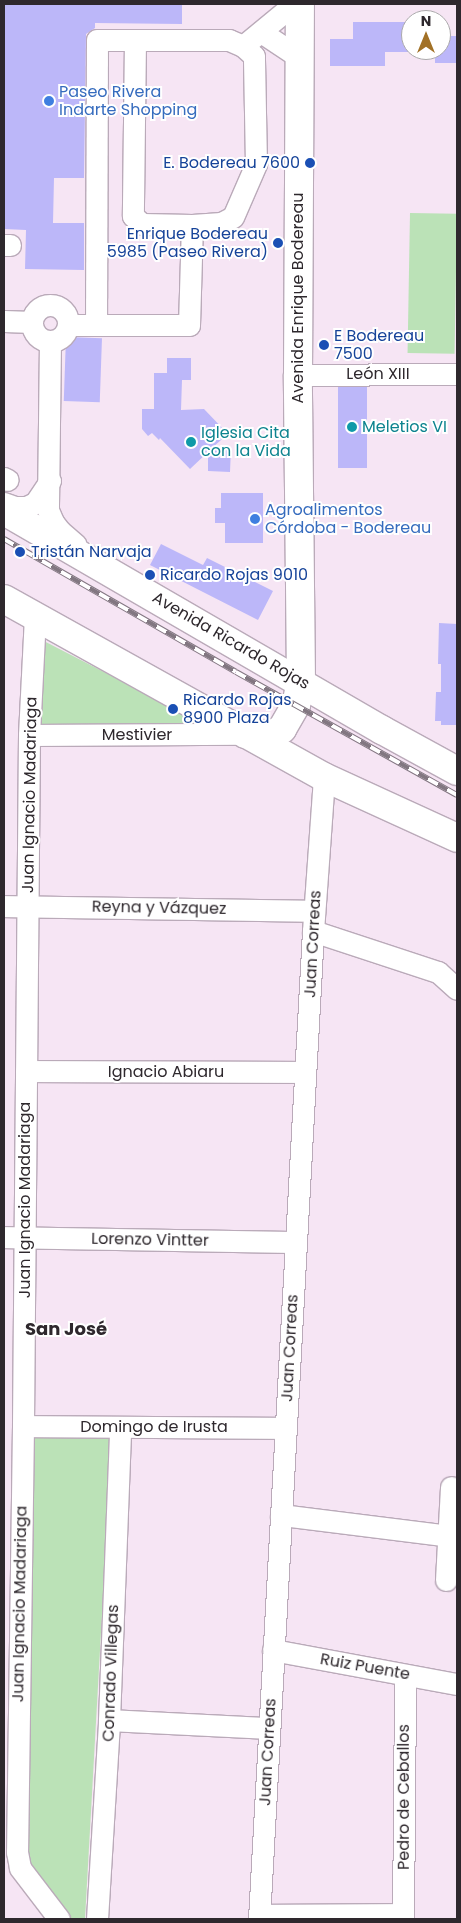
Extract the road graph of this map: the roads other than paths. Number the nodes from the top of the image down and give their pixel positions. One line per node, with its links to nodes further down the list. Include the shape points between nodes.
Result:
1 (275, 4): 6 (street)
2 (294, 4): 4 (street)
3 (300, 4): 7 (main road, Avenida Enrique Bodereau)
4 (261, 32): 6 (street); 7 (street)
5 (135, 40): 6 (street); 8 (street, via 133,216 142,224); 12 (street, via 97,40)
6 (236, 43): 8 (street, via 254,56 256,164 233,217 222,223)
7 (300, 58): 15 (main road, Avenida Enrique Bodereau)
8 (192, 225): 12 (street, via 189,325)
9 (4, 321): 10 (street)
10 (32, 322): 11 (street, via 40,308 50,305 64,310); 13 (street, via 37,335)
11 (68, 325): 12 (street); 13 (street, via 64,334)
12 (96, 325)
13 (50, 341): 16 (street)
14 (457, 374): 15 (street, León XIII)
15 (298, 375): 22 (main road, Avenida Enrique Bodereau)
16 (50, 480): 17 (street, via 35,503 26,507); 19 (street, via 48,510 53,522)
17 (4, 504)
18 (4, 511): 19 (main road, Avenida Ricardo Rojas)
19 (96, 563): 22 (main road, Avenida Ricardo Rojas)
20 (4, 599): 21 (main road)
21 (35, 616): 23 (main road); 24 (street, Juan Ignacio Madariaga)
22 (301, 681): 23 (main road, Avenida Enrique Bodereau, via 296,705 282,729 271,735); 25 (main road, Avenida Ricardo Rojas)
23 (245, 734): 24 (street, Mestivier); 26 (main road)
24 (29, 735): 29 (street, Juan Ignacio Madariaga)
25 (457, 771)
26 (324, 777): 27 (main road); 30 (street, Juan Correas)
27 (457, 838)
28 (4, 906): 29 (street, Reyna y Vázquez)
29 (28, 906): 30 (street, Reyna y Vázquez); 33 (street, Juan Ignacio Madariaga)
30 (314, 920): 31 (street, Reyna y Vázquez); 34 (street, Juan Correas)
31 (447, 970): 32 (street)
32 (457, 989)
33 (26, 1072): 34 (street, Ignacio Abiaru); 35 (street, Juan Ignacio Madariaga)
34 (305, 1072): 36 (street, Juan Correas)
35 (14, 1237): 36 (street, Lorenzo Vintter); 37 (street, Juan Ignacio Madariaga)
36 (296, 1242): 39 (street, Juan Correas)
37 (23, 1426): 38 (street, Domingo de Irusta); 44 (street, Juan Ignacio Madariaga)
38 (120, 1427): 39 (street, Domingo de Irusta); 48 (street, Conrado Villegas)
39 (285, 1428): 41 (street, Juan Correas)
40 (451, 1487): 42 (street)
41 (281, 1515): 42 (street); 45 (street, Juan Correas)
42 (449, 1536): 43 (street)
43 (446, 1580)
44 (12, 1633): 52 (street, Juan Ignacio Madariaga, via 17,1852 24,1875)
45 (273, 1650): 46 (street, Ruiz Puente); 49 (street, Juan Correas)
46 (405, 1675): 47 (street, Ruiz Puente); 51 (street, Pedro de Ceballos)
47 (457, 1684)
48 (109, 1720): 49 (street); 53 (street, Conrado Villegas)
49 (269, 1728): 50 (street, Juan Correas)
50 (259, 1917): 51 (street)
51 (403, 1917)
52 (59, 1919)
53 (98, 1919)

